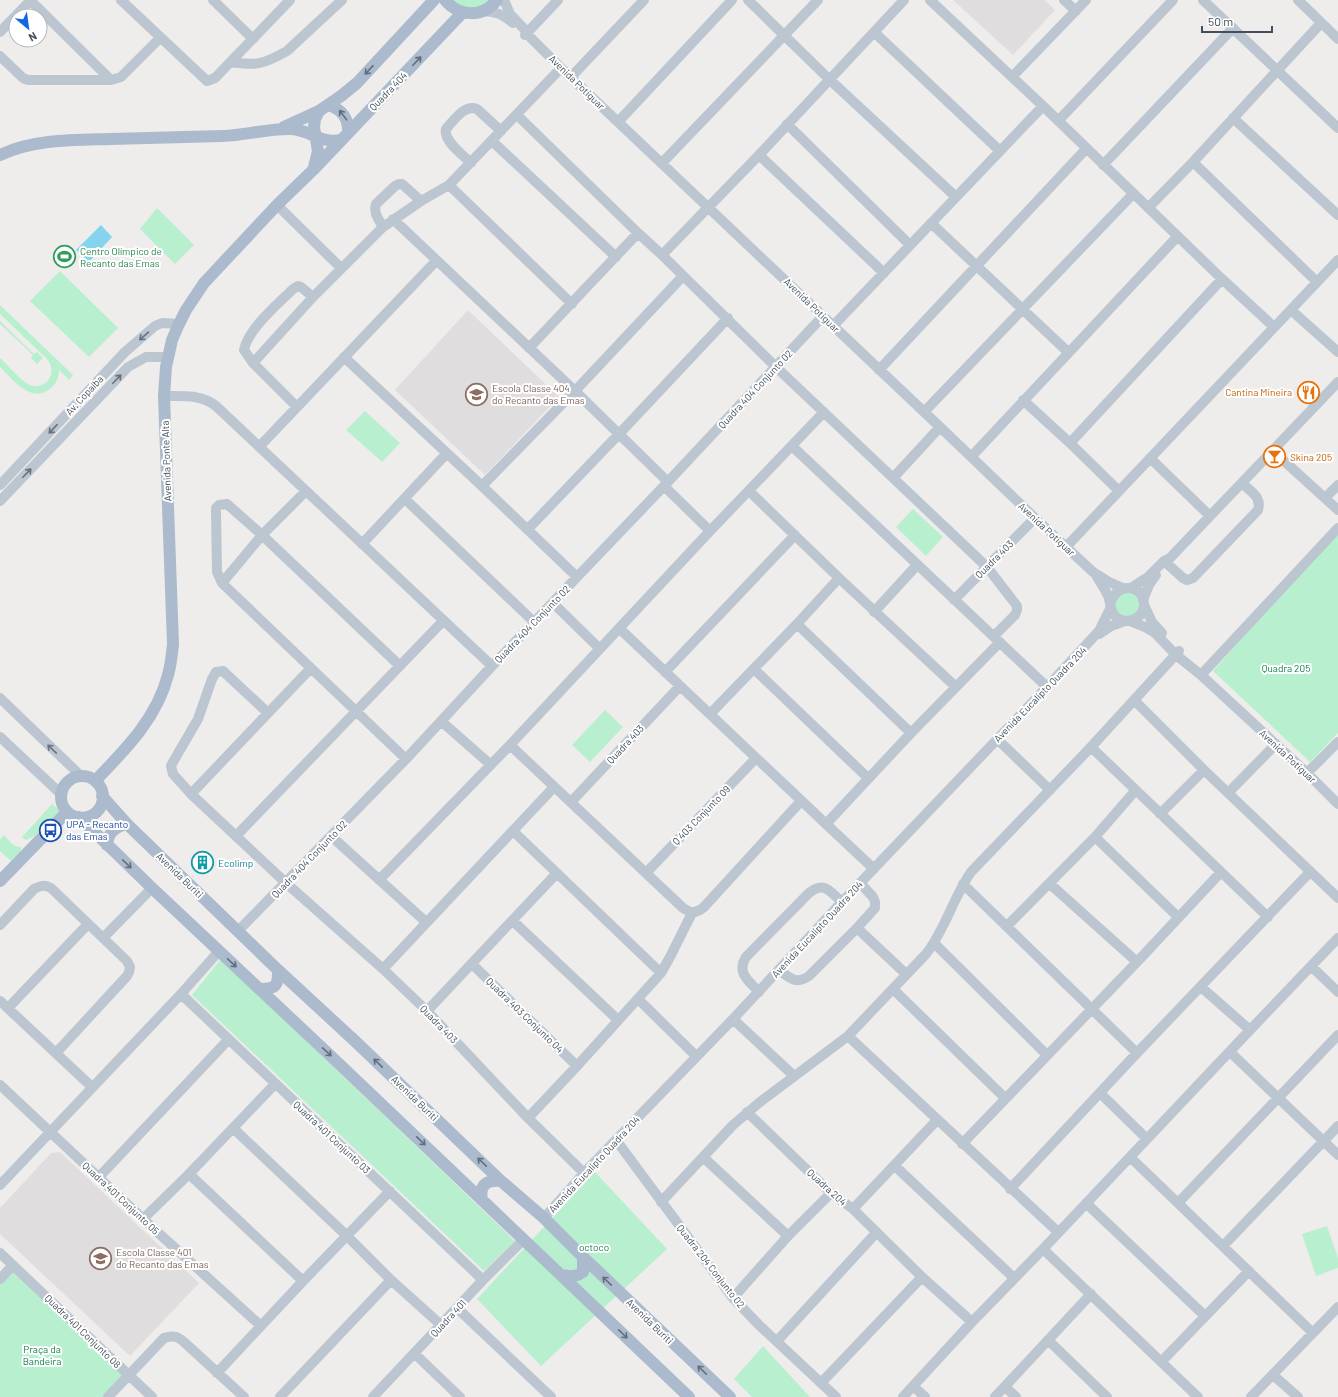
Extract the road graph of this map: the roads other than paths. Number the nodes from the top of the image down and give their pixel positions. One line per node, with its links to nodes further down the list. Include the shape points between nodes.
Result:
1 (30, 0): 27 (street); 41 (street)
2 (121, 0): 31 (street)
3 (213, 0): 32 (street)
4 (290, 0): 32 (street)
5 (342, 0): 35 (street, via 287,51 260,63 249,65)
6 (434, 0): 43 (main road, one-way to 43, via 357,82)
7 (445, 0): 24 (main road, via 453,8)
8 (497, 0): 22 (main road)
9 (504, 0): 29 (street, Avenida Potiguar, via 510,14)
10 (558, 0): 29 (street)
11 (644, 0): 38 (street)
12 (732, 0): 47 (street)
13 (748, 0): 30 (street)
14 (818, 0): 30 (street)
15 (904, 0): 28 (street)
16 (930, 0): 39 (street)
17 (1064, 0): 23 (street)
18 (1086, 0): 23 (street)
19 (1173, 0): 46 (street)
20 (1204, 0): 26 (street)
21 (1301, 1): 25 (street)
22 (482, 11): 24 (main road, Avenida Potiguar, via 469,14); 29 (street, Avenida Potiguar, via 500,14)
23 (1076, 11): 39 (street)
24 (463, 12): 53 (main road, Quadra 404, one-way to 24)
25 (1321, 23): 33 (street); 37 (street)
26 (1233, 28): 37 (street); 62 (street)
27 (0, 32)
28 (874, 32): 40 (street); 56 (street)
29 (528, 35): 36 (street, Avenida Potiguar)
30 (785, 35): 40 (street); 61 (street)
31 (160, 38): 35 (street, via 207,81 215,78); 41 (street, via 121,77)
32 (253, 39): 35 (street)
33 (1338, 39)
34 (0, 56): 41 (street, via 28,80)
35 (231, 62)
36 (561, 68): 38 (street, Avenida Potiguar); 44 (street)
37 (1277, 71): 45 (street); 49 (street)
38 (571, 77): 47 (street, Avenida Potiguar)
39 (1012, 77): 42 (street)
40 (829, 79): 48 (street); 66 (street)
41 (111, 80)
42 (1043, 106): 46 (street); 56 (street)
43 (323, 108): 50 (main road); 52 (main road, via 315,119); 53 (main road, one-way to 43, via 348,122 342,113 338,109)
44 (517, 115): 51 (street); 75 (street)
45 (1233, 118): 60 (street); 71 (street)
46 (1058, 121): 55 (street)
47 (618, 122): 61 (street, Avenida Potiguar)
48 (787, 124): 58 (street); 77 (street)
49 (1338, 128)
50 (278, 130): 52 (main road, via 302,130); 57 (main road, via 235,135 57,141)
51 (501, 131): 54 (street); 59 (street, via 474,108 464,110 446,129 447,138)
52 (315, 136): 53 (main road, via 328,141); 63 (main road, via 318,151)
53 (345, 136): 63 (main road, Quadra 404)
54 (492, 141): 59 (street); 79 (street)
55 (1086, 149): 62 (street); 82 (street)
56 (1000, 151): 66 (street)
57 (1, 153)
58 (759, 155): 69 (street); 84 (street)
59 (472, 162): 64 (street)
60 (1193, 162): 70 (street); 87 (street)
61 (662, 163): 69 (street, Avenida Potiguar)
62 (1103, 165): 65 (street)
63 (313, 170): 68 (main road, Avenida Ponte Alta)
64 (449, 186): 67 (street); 89 (street)
65 (1133, 194): 70 (street); 90 (street)
66 (956, 197): 73 (street)
67 (421, 201): 72 (street); 74 (street, via 402,184 395,186 376,204 376,216)
68 (277, 205): 83 (street); 94 (main road, Avenida Ponte Alta, via 204,284)
69 (708, 206): 78 (street); 92 (street, Avenida Potiguar)
70 (1148, 208): 76 (street)
71 (1338, 215)
72 (394, 219): 74 (street); 81 (street)
73 (931, 223): 77 (street); 82 (street)
74 (383, 227): 83 (street)
75 (638, 234): 78 (street); 79 (street)
76 (1177, 237): 86 (street); 98 (street)
77 (910, 244): 84 (street)
78 (662, 255): 85 (street)
79 (616, 257): 89 (street)
80 (1338, 260): 87 (street)
81 (436, 261): 97 (street); 101 (street)
82 (977, 266): 90 (street); 104 (street)
83 (341, 268): 88 (street)
84 (884, 273): 95 (street)
85 (683, 276): 93 (street); 106 (street)
86 (1222, 279): 96 (street); 114 (street)
87 (1317, 282): 91 (street)
88 (313, 297): 102 (street); 102 (street, via 298,286 262,322 245,345 244,350)
89 (572, 304): 97 (street)
90 (1022, 310): 98 (street); 111 (street)
91 (1291, 310): 96 (street); 99 (street)
92 (823, 316): 95 (street, Avenida Potiguar); 103 (street, Quadra 404 Conjunto 02)
93 (728, 318): 103 (street); 113 (street)
94 (178, 324): 100 (main road, Avenida Ponte Alta); 124 (street, Av. Copaíba, one-way to 124, via 162,323 155,326 125,352)
95 (833, 326): 104 (street, Avenida Potiguar)
96 (1274, 327): 120 (street)
97 (529, 348): 106 (street)
98 (1068, 352): 108 (street)
99 (1338, 352)
100 (168, 357): 107 (main road, Avenida Ponte Alta); 132 (street, Av. Copaíba, one-way to 100, via 128,367 146,357)
101 (344, 357): 109 (street); 118 (street)
102 (253, 362): 109 (street)
103 (776, 367): 110 (street); 122 (street, Quadra 404 Conjunto 02)
104 (880, 370): 111 (street, Avenida Potiguar)
105 (1338, 382): 117 (street)
106 (575, 391): 113 (street); 126 (street)
107 (164, 396): 116 (street, via 197,397 209,401); 194 (main road, Avenida Ponte Alta, via 173,644 168,674 161,697 145,726)
108 (1023, 400): 114 (street); 119 (street)
109 (297, 407): 116 (street)
110 (824, 412): 115 (street); 121 (street)
111 (924, 412): 112 (street, Avenida Potiguar)
112 (940, 427): 119 (street, Avenida Potiguar); 121 (street)
113 (619, 434): 122 (street); 137 (street)
114 (1070, 442): 129 (street)
115 (792, 446): 128 (street); 144 (street)
116 (259, 447): 127 (street)
117 (1273, 451): 123 (street); 130 (street)
118 (447, 453): 126 (street); 131 (street)
119 (971, 457): 135 (street, Avenida Potiguar)
120 (1150, 458): 129 (street); 134 (street)
121 (894, 478): 145 (street)
122 (666, 484): 138 (street); 147 (street, Quadra 404 Conjunto 02)
123 (1242, 484): 134 (street); 143 (street, via 1258,498 1258,510 1194,578 1183,578)
124 (0, 485)
125 (1338, 485): 130 (street)
126 (482, 486): 137 (street)
127 (306, 491): 139 (street); 141 (street)
128 (749, 491): 138 (street); 140 (street)
129 (1119, 491): 142 (street)
130 (1325, 498): 133 (street)
131 (405, 499): 141 (street); 158 (street)
132 (0, 501)
133 (1338, 510)
134 (1210, 516): 143 (street)
135 (1035, 518): 142 (street, Avenida Potiguar); 145 (street, Quadra 403)
136 (1338, 528): 170 (street)
137 (528, 529): 147 (street)
138 (710, 531): 160 (street)
139 (262, 535): 149 (street); 149 (street, via 227,504 218,505 217,572); 165 (street)
140 (795, 535): 148 (street); 169 (street)
141 (362, 544): 156 (street)
142 (1066, 547): 146 (street, Avenida Potiguar)
143 (1167, 561): 150 (street, via 1148,577); 153 (street, via 1152,580)
144 (917, 565): 151 (street); 155 (street)
145 (987, 567): 151 (street, Quadra 403); 161 (street, via 1017,606 1015,615)
146 (1093, 572): 150 (street, Avenida Potiguar, via 1109,582); 154 (street, Avenida Potiguar)
147 (577, 577): 152 (street, Quadra 404 Conjunto 02)
148 (839, 578): 155 (street); 159 (street)
149 (222, 584): 167 (street)
150 (1127, 588): 153 (street, Avenida Potiguar, via 1138,591); 154 (street, via 1115,594)
151 (954, 600): 161 (street)
152 (553, 603): 158 (street, Quadra 404 Conjunto 02); 163 (street)
153 (1144, 603): 157 (street, via 1140,615); 164 (street, Avenida Potiguar, via 1152,622)
154 (1111, 604): 157 (street, Avenida Potiguar, via 1115,616); 162 (street, via 1102,625)
155 (874, 612): 172 (street)
156 (444, 621): 165 (street); 166 (street)
157 (1127, 621): 162 (street, via 1106,629); 164 (street, Avenida Potiguar, via 1150,630)
158 (534, 622): 166 (street, Quadra 404 Conjunto 02)
159 (797, 624): 168 (street); 180 (street)
160 (620, 629): 163 (street); 169 (street)
161 (997, 639): 172 (street); 173 (street)
162 (1091, 640): 173 (street, Avenida Eucalipto Quadra 204)
163 (600, 650): 185 (street)
164 (1180, 656): 170 (street, Avenida Potiguar); 175 (street)
165 (400, 666): 176 (street)
166 (492, 666): 179 (street, Quadra 404 Conjunto 02)
167 (311, 668): 176 (street); 177 (street)
168 (754, 669): 178 (street); 193 (street)
169 (665, 672): 171 (street)
170 (1201, 675): 184 (street, Avenida Potiguar)
171 (680, 686): 178 (street); 203 (street, Quadra 403)
172 (956, 687): 180 (street)
173 (1047, 687): 182 (street, Avenida Eucalipto Quadra 204)
174 (0, 698): 192 (street, one-way to 174)
175 (1134, 700): 186 (street); 190 (street)
176 (356, 710): 188 (street); 211 (street)
177 (268, 713): 200 (street); 200 (street, Quadra 403, via 223,671 216,672 198,719 171,766 173,774)
178 (710, 714): 187 (street)
179 (440, 721): 188 (street, Quadra 404 Conjunto 02); 189 (street)
180 (911, 734): 193 (street)
181 (0, 737): 199 (street)
182 (997, 739): 196 (street); 215 (street, Avenida Eucalipto Quadra 204)
183 (1338, 742): 191 (street)
184 (1276, 744): 191 (street, Avenida Potiguar); 198 (street)
185 (510, 745): 189 (street); 195 (street)
186 (1091, 747): 196 (street); 197 (street)
187 (756, 758): 202 (street); 218 (street, Q 403 Conjunto 09)
188 (406, 759): 212 (street, Quadra 404 Conjunto 02)
189 (491, 764): 220 (street)
190 (1204, 770): 198 (street); 206 (street)
191 (1307, 773): 204 (street, Avenida Potiguar)
192 (80, 776): 194 (main road); 199 (main road, via 70,779)
193 (868, 778): 209 (street)
194 (95, 780): 201 (main road, Avenida Buriti, via 100,786)
195 (554, 787): 203 (street); 210 (street)
196 (1050, 790): 224 (street, via 971,872)
197 (1135, 791): 206 (street); 213 (street)
198 (1228, 793): 217 (street)
199 (61, 794): 205 (main road, via 62,804)
200 (191, 794): 211 (street, Quadra 403)
201 (102, 796): 207 (main road, via 97,811); 208 (main road, Avenida Buriti)
202 (801, 801): 209 (street); 229 (street, via 704,907)
203 (570, 802): 218 (street)
204 (1338, 804)
205 (67, 812): 207 (main road); 221 (main road)
206 (1160, 814): 216 (street)
207 (79, 817): 214 (main road)
208 (127, 824): 214 (main road, via 112,830); 238 (main road, Avenida Buriti)
209 (826, 824): 215 (street)
210 (513, 831): 219 (street); 233 (street)
211 (236, 836): 222 (street, Quadra 403)
212 (331, 836): 220 (street); 222 (street, Quadra 404 Conjunto 02)
213 (1095, 837): 225 (street); 230 (street)
214 (107, 844): 226 (main road, one-way to 226)
215 (874, 869): 223 (street, Avenida Eucalipto Quadra 204)
216 (1221, 872): 230 (street); 231 (street)
217 (1310, 872): 227 (street); 231 (street)
218 (646, 873): 229 (street, via 683,908)
219 (556, 874): 232 (street); 249 (street)
220 (379, 880): 233 (street)
221 (0, 881)
222 (286, 883): 238 (street, Quadra 404 Conjunto 02); 246 (street, Quadra 403)
223 (861, 884): 228 (street, Avenida Eucalipto Quadra 204); 237 (street, via 873,897 875,908)
224 (963, 884): 236 (street); 241 (street)
225 (1050, 884): 236 (street); 243 (street)
226 (152, 888): 239 (street); 242 (main road)
227 (1338, 898)
228 (842, 902): 248 (street, Avenida Eucalipto Quadra 204); 254 (street, via 824,887 814,889 746,957 742,963 743,972 746,979)
229 (692, 913): 249 (street)
230 (1178, 917): 243 (street)
231 (1268, 917): 251 (street)
232 (513, 921): 244 (street); 263 (street)
233 (426, 922): 246 (street)
234 (88, 924): 235 (street, via 51,888 43,885 34,889); 239 (street); 259 (street)
235 (0, 925)
236 (1007, 926): 260 (street)
237 (857, 928): 248 (street, via 803,980 794,980); 250 (street)
238 (238, 931): 247 (main road, Avenida Buriti)
239 (103, 938): 269 (street, via 127,961 129,972)
240 (1338, 938): 245 (street)
241 (934, 943): 250 (street); 271 (street)
242 (219, 951): 252 (main road, one-way to 252); 256 (street)
243 (1137, 962): 260 (street)
244 (472, 964): 261 (street); 273 (street, Quadra 403 Conjunto 04)
245 (1312, 967): 255 (street); 264 (street)
246 (383, 969): 261 (street, Quadra 403)
247 (278, 970): 252 (main road, via 278,981 275,986); 299 (main road, Avenida Buriti, one-way to 247)
248 (779, 970): 254 (street, Avenida Eucalipto Quadra 204)
249 (661, 972): 257 (street)
250 (906, 974): 253 (street)
251 (1201, 987): 264 (street); 270 (street)
252 (260, 989): 303 (main road, one-way to 303)
253 (893, 989): 266 (street); 279 (street)
254 (759, 992): 262 (street, Avenida Eucalipto Quadra 204)
255 (1338, 992)
256 (181, 994): 267 (street, Quadra 401 Conjunto 03); 277 (street)
257 (638, 999): 263 (street); 272 (street)
258 (0, 1001): 259 (street)
259 (8, 1008): 269 (street)
260 (1092, 1008): 270 (street); 271 (street)
261 (427, 1011): 282 (street, Quadra 403)
262 (733, 1019): 272 (street, Avenida Eucalipto Quadra 204); 274 (street)
263 (618, 1020): 273 (street)
264 (1250, 1030): 268 (street)
265 (1338, 1035): 280 (street)
266 (848, 1036): 274 (street); 283 (street)
267 (228, 1040): 276 (street, Quadra 401 Conjunto 03); 297 (street)
268 (1230, 1052): 280 (street); 287 (street)
269 (56, 1053): 277 (street)
270 (1137, 1053): 278 (street)
271 (1048, 1055): 279 (street)
272 (696, 1056): 288 (street, Avenida Eucalipto Quadra 204)
273 (577, 1066): 282 (street)
274 (794, 1076): 281 (street)
275 (0, 1084): 286 (street, Quadra 401 Conjunto 05)
276 (275, 1084): 285 (street); 301 (street, Quadra 401 Conjunto 03)
277 (92, 1087): 286 (street)
278 (1100, 1093): 287 (street); 300 (street)
279 (1005, 1098): 290 (street)
280 (1277, 1098): 289 (street); 306 (street)
281 (747, 1112): 292 (street); 302 (street, Quadra 204)
282 (528, 1118): 295 (street, Quadra 403)
283 (937, 1120): 290 (street); 294 (street, Quadra 204)
284 (1338, 1126): 289 (street)
285 (233, 1128): 296 (street); 312 (street)
286 (50, 1133): 297 (street, Quadra 401 Conjunto 05); 298 (street)
287 (1147, 1138): 293 (street)
288 (616, 1140): 295 (street, Avenida Eucalipto Quadra 204); 304 (street, Quadra 204 Conjunto 02)
289 (1324, 1141): 291 (street); 315 (street)
290 (962, 1144): 300 (street)
291 (1338, 1155)
292 (703, 1157): 304 (street); 313 (street)
293 (1130, 1157): 305 (street); 306 (street)
294 (895, 1166): 307 (street, Quadra 204); 323 (street)
295 (584, 1173): 309 (street, Avenida Eucalipto Quadra 204)
296 (189, 1174): 308 (street); 327 (street)
297 (99, 1177): 308 (street, Quadra 401 Conjunto 05)
298 (2, 1179)
299 (502, 1181): 303 (main road, via 493,1180 483,1186); 309 (main road, Avenida Buriti)
300 (1010, 1189): 310 (street)
301 (390, 1191): 312 (street); 326 (street, Quadra 401 Conjunto 03)
302 (831, 1193): 307 (street, Quadra 204); 313 (street)
303 (482, 1200): 314 (main road)
304 (661, 1202): 329 (street, Quadra 204 Conjunto 02)
305 (1086, 1203): 310 (street); 332 (street)
306 (1178, 1203): 315 (street)
307 (853, 1209): 311 (street)
308 (143, 1218): 335 (street, Quadra 401 Conjunto 05)
309 (544, 1218): 318 (main road, Avenida Buriti)
310 (1058, 1232): 316 (street)
311 (876, 1233): 322 (street); 338 (street)
312 (347, 1236): 325 (street); 327 (street)
313 (788, 1236): 329 (street)
314 (523, 1240): 321 (main road); 326 (street, Quadra 401)
315 (1224, 1246): 320 (street)
316 (1043, 1249): 323 (street); 328 (street)
317 (0, 1253): 319 (street, Quadra 401 Conjunto 08)
318 (583, 1257): 321 (main road, via 582,1272 570,1277); 347 (main road, Avenida Buriti, one-way to 318)
319 (13, 1265): 324 (street); 342 (street, Quadra 401 Conjunto 08)
320 (1249, 1271): 332 (street); 336 (street)
321 (561, 1275): 355 (main road, one-way to 355)
322 (922, 1277): 333 (street); 344 (street)
323 (1014, 1278): 333 (street)
324 (0, 1279)
325 (391, 1280): 334 (street); 351 (street)
326 (483, 1280): 331 (street, Quadra 401)
327 (303, 1281): 335 (street)
328 (1091, 1294): 337 (street); 340 (street)
329 (733, 1298): 338 (street, Quadra 204 Conjunto 02)
330 (1338, 1307): 336 (street)
331 (457, 1308): 334 (street, Quadra 401); 354 (street)
332 (1205, 1316): 340 (street)
333 (972, 1322): 345 (street)
334 (441, 1325): 339 (street, Quadra 401)
335 (261, 1326): 341 (street)
336 (1313, 1333): 343 (street)
337 (1048, 1340): 346 (street); 361 (street)
338 (777, 1341): 344 (street, Quadra 204 Conjunto 02)
339 (415, 1354): 352 (street, Quadra 401); 353 (street)
340 (1161, 1362): 362 (street)
341 (217, 1373): 342 (street, via 178,1337 172,1336 164,1338); 350 (street)
342 (128, 1375): 348 (street); 349 (street, Quadra 401 Conjunto 08)
343 (1273, 1375): 363 (street); 364 (street)
344 (821, 1383): 356 (street, Quadra 204 Conjunto 02)
345 (913, 1386): 357 (street); 358 (street)
346 (1005, 1386): 359 (street); 360 (street)
347 (728, 1396)
348 (108, 1397)
349 (152, 1397)
350 (244, 1397)
351 (280, 1397)
352 (373, 1397)
353 (460, 1397)
354 (551, 1397)
355 (689, 1397)
356 (836, 1397)
357 (903, 1397)
358 (925, 1397)
359 (995, 1397)
360 (1016, 1397)
361 (1107, 1397)
362 (1198, 1397)
363 (1251, 1397)
364 (1298, 1397)

